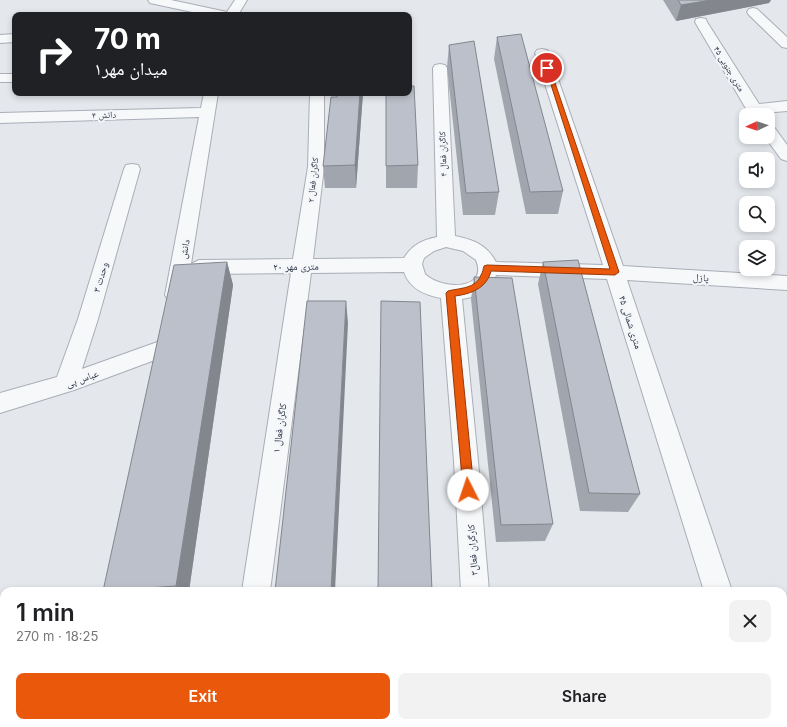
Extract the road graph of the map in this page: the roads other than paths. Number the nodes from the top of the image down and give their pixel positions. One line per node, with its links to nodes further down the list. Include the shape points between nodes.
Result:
1 (154, 0): 3 (street)
2 (241, 0): 4 (street)
3 (209, 12)
4 (234, 12)
5 (752, 12): 9 (street)
6 (701, 22): 17 (street, ۴۵ متری جنوبی)
7 (12, 38): 8 (street)
8 (0, 39)
9 (787, 44)
10 (542, 53): 29 (street, ۴۵ متری شمالی)
11 (440, 68): 24 (street, کاگران فعال ۴)
12 (0, 78): 13 (street)
13 (12, 78)
14 (210, 96): 19 (street, دانش)
15 (318, 96): 26 (street, کاگران فعال ۲, via 316,166)
16 (787, 106): 18 (street)
17 (753, 108)
18 (775, 108)
19 (207, 112): 20 (street, دانش ۴); 27 (street, دانش)
20 (0, 118)
21 (775, 140): 22 (street)
22 (787, 156)
23 (132, 169): 34 (street, وحدت ۳)
24 (446, 241): 25 (street, via 426,246 414,257); 28 (street, via 474,248 483,257)
25 (412, 264): 26 (street, ۲۰ متری مهر); 31 (street, via 416,278 430,289)
26 (302, 266): 27 (street, ۲۰ متری مهر); 36 (street, کاگران فعال ۱)
27 (181, 267): 32 (street, دانش)
28 (487, 268): 29 (street); 31 (street, via 485,278 477,286 465,292)
29 (615, 272): 30 (street, پازل); 38 (street, ۴۵ متری شمالی)
30 (787, 283)
31 (450, 293): 37 (street, کارگران فعال۳)
32 (171, 311)
33 (162, 351): 34 (street, عباس پی)
34 (66, 384): 35 (street, عباس پی)
35 (0, 403)
36 (257, 587)
37 (475, 587)
38 (717, 587)

